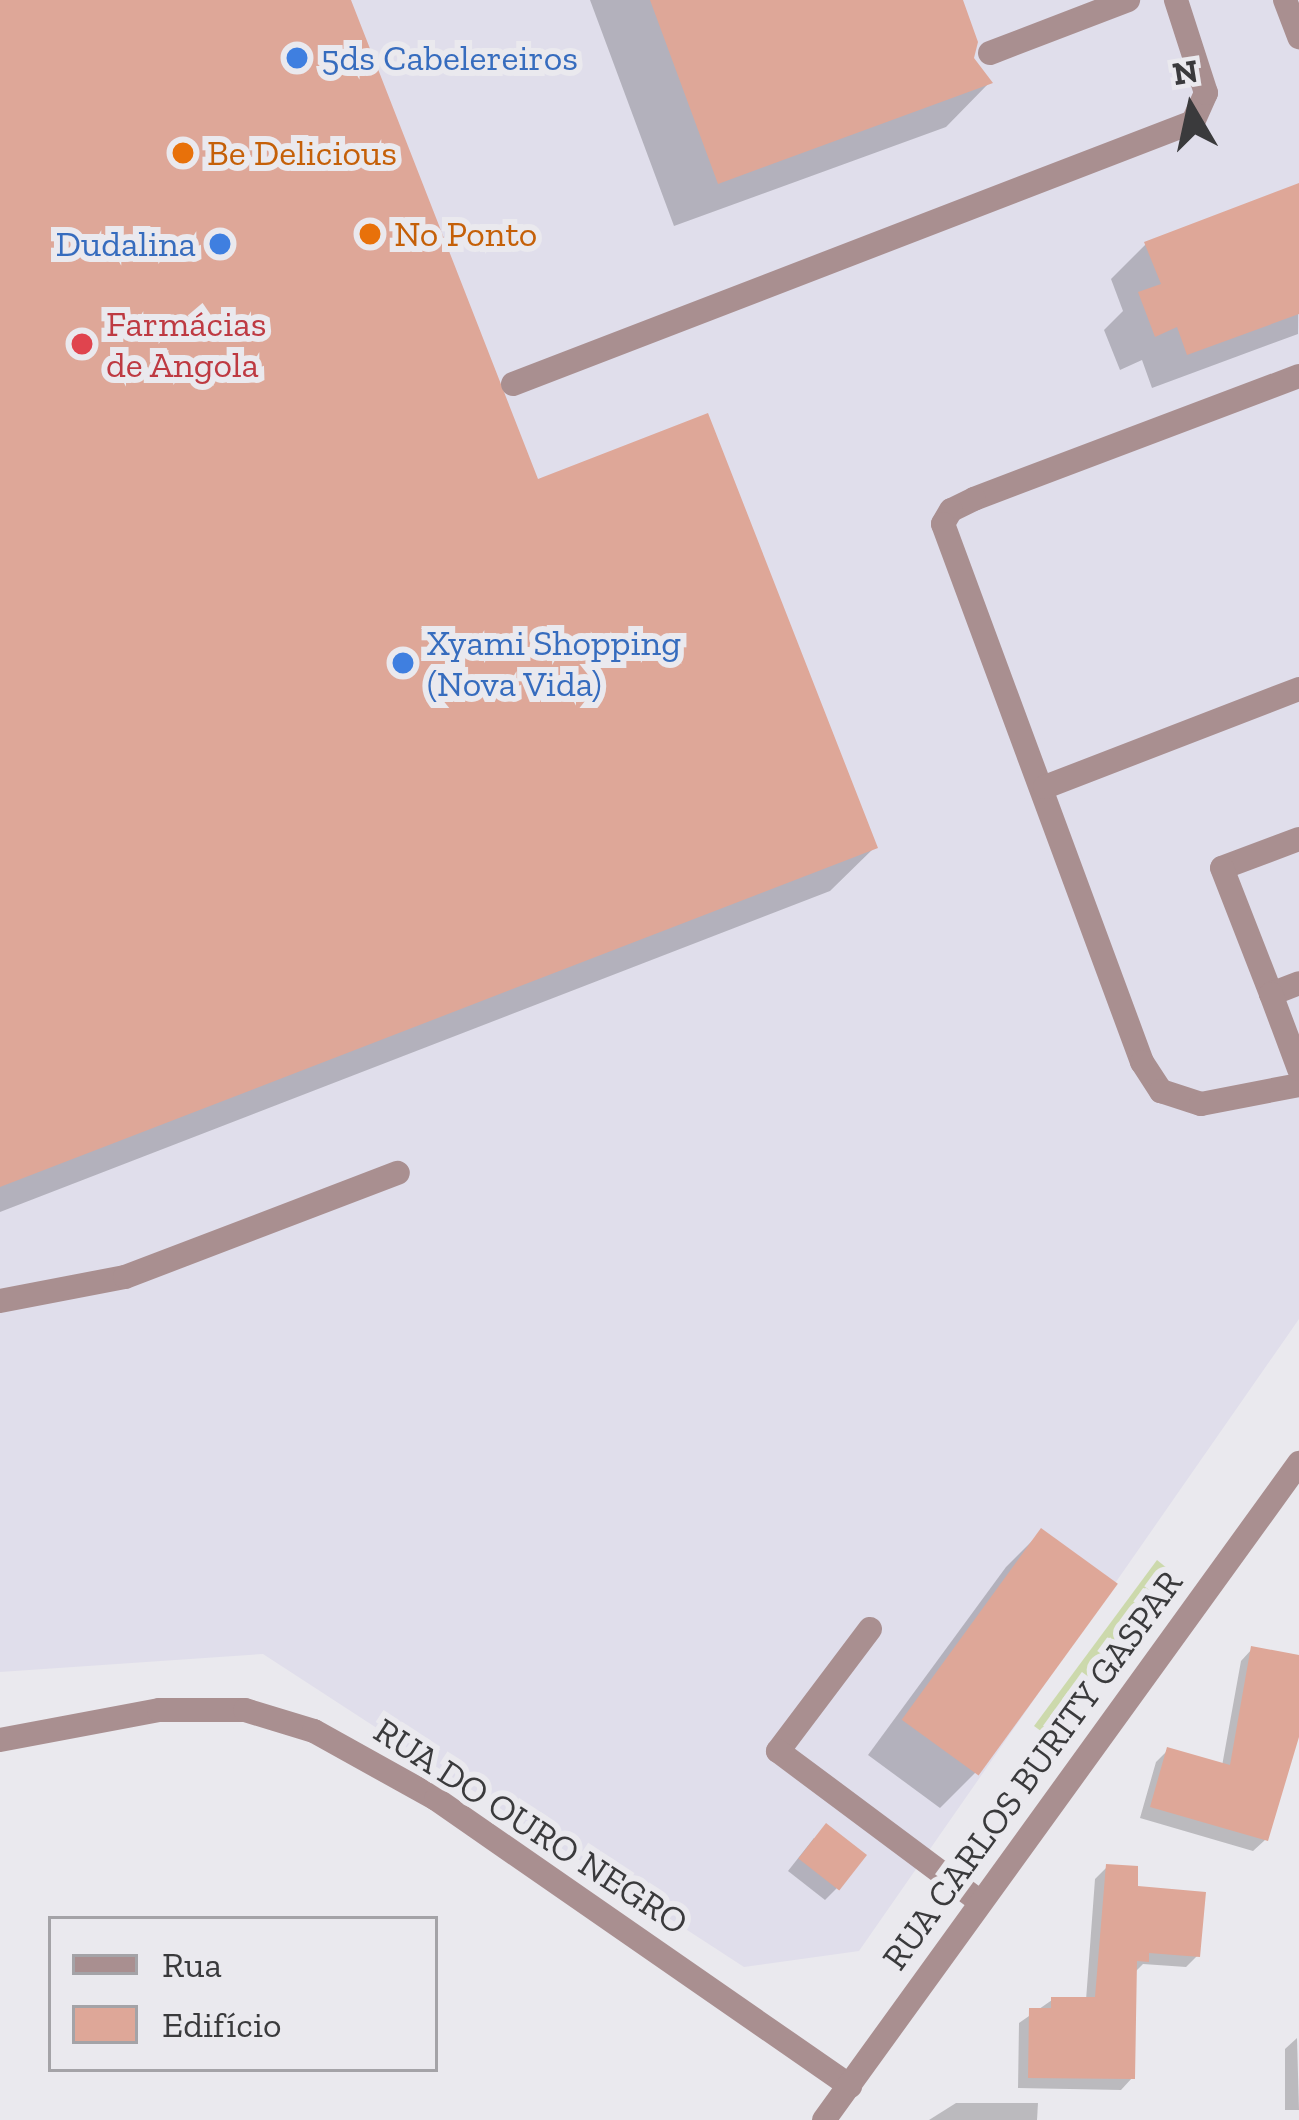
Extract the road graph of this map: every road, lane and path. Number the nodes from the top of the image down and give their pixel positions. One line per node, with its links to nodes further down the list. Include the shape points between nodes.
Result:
1 (1128, 0): 5 (street)
2 (1176, 0): 7 (street, via 1206,93 1193,122)
3 (1285, 0): 4 (street)
4 (1299, 37)
5 (990, 53)
6 (1299, 376): 9 (street, via 951,510 945,542)
7 (513, 384)
8 (1299, 689): 9 (street)
9 (1045, 787): 14 (street, via 1142,1061 1161,1091 1201,1104)
10 (1299, 838): 12 (street, via 1222,868)
11 (1299, 983): 12 (street)
12 (1270, 994): 13 (street)
13 (1299, 1069)
14 (1299, 1084)
15 (398, 1173): 16 (street, via 125,1277)
16 (0, 1301)
17 (1299, 1463): 20 (street, RUA CARLOS BURITY GASPAR)
18 (870, 1629): 20 (street, via 778,1751)
19 (0, 1740): 21 (street, RUA DO OURO NEGRO, via 159,1710 244,1710 314,1731 436,1798)
20 (979, 1901): 21 (street, RUA CARLOS BURITY GASPAR)
21 (850, 2086): 22 (street, RUA CARLOS BURITY GASPAR)
22 (824, 2120)

